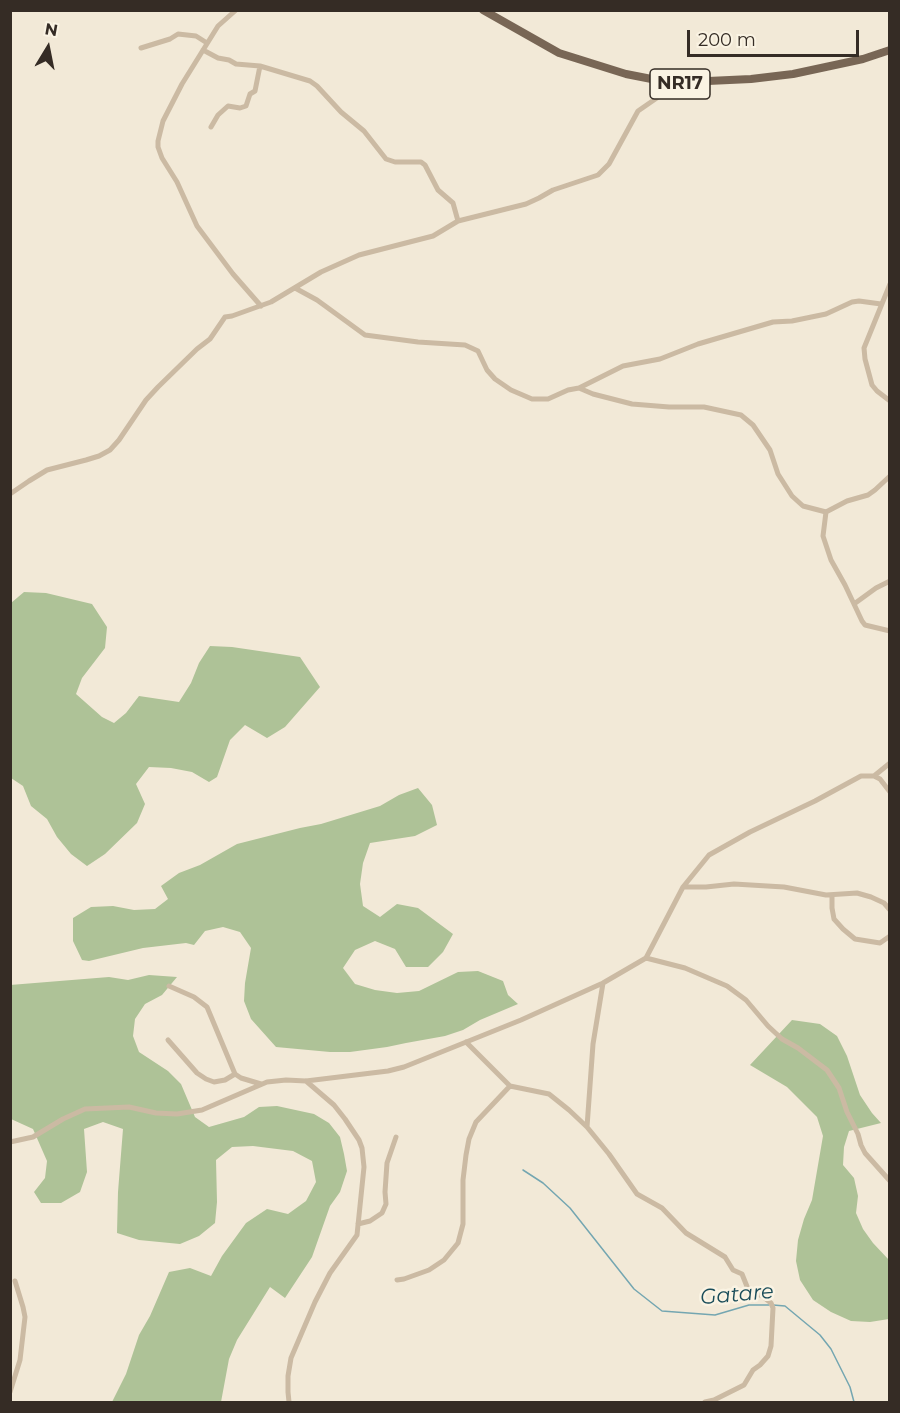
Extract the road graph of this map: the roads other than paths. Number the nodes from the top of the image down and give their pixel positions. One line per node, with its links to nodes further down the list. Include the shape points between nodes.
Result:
1 (236, 10): 3 (street)
2 (483, 10): 8 (main road, NR17, via 559,53 626,74)
3 (207, 43): 4 (street, via 196,36 178,34); 5 (street)
4 (141, 48)
5 (203, 50): 7 (street, via 218,58); 14 (street, via 163,121 158,147 197,226)
6 (890, 50): 8 (main road, NR17, via 793,74)
7 (260, 66): 9 (street, via 255,91 246,106 228,106); 10 (street, via 317,86 364,131 386,159 425,165 438,189 453,203)
8 (677, 84): 10 (street, via 638,111 609,164 598,175 526,204)
9 (211, 127)
10 (458, 221): 12 (street, via 433,236 359,255)
11 (890, 284): 13 (street)
12 (296, 288): 14 (street); 15 (street, via 365,335 465,345 478,351 495,379 532,399 548,399)
13 (881, 304): 15 (street, via 852,302 825,314 773,322 623,366); 16 (street, via 864,348 865,359 872,385)
14 (261, 306): 18 (street, via 225,317 210,339 146,400 110,450 47,470)
15 (579, 388): 19 (street, via 632,404 704,407 741,415 770,450 778,474 792,496 803,506)
16 (890, 401)
17 (890, 476): 19 (street, via 868,495)
18 (10, 494)
19 (826, 512): 21 (street, via 823,536)
20 (890, 581): 21 (street)
21 (854, 604): 22 (street, via 865,625)
22 (890, 632)
23 (890, 763): 24 (street)
24 (874, 776): 25 (street); 26 (street, via 861,776 709,855)
25 (890, 792)
26 (683, 887): 27 (street, via 735,884); 30 (street)
27 (832, 895): 28 (street, via 857,893 884,903); 29 (street, via 834,919 855,939 880,943)
28 (890, 910)
29 (890, 936)
30 (646, 958): 31 (street); 42 (street, via 685,968 727,986 746,1000 782,1039 827,1070 839,1088 865,1153)
31 (603, 983): 34 (street); 39 (street, via 593,1044)
32 (169, 986): 35 (street, via 207,1007)
33 (168, 1040): 35 (street, via 206,1079 214,1082)
34 (466, 1042): 36 (street, via 388,1071); 38 (street)
35 (236, 1074): 37 (street)
36 (306, 1081): 37 (street); 43 (street, via 334,1105 362,1148)
37 (261, 1084): 41 (street, via 202,1110 177,1114 129,1107 85,1109 33,1137)
38 (510, 1086): 39 (street, via 549,1094); 44 (street, via 476,1122 469,1139 458,1243 429,1270)
39 (587, 1127): 48 (street, via 639,1197 662,1208 686,1233 724,1257 733,1270 742,1274 750,1291 771,1303 768,1356 744,1385)
40 (396, 1137): 43 (street, via 387,1163 386,1204 370,1221)
41 (10, 1142)
42 (890, 1181)
43 (358, 1224): 47 (street, via 357,1235 330,1273 291,1358)
44 (397, 1280)
45 (15, 1281): 46 (street, via 25,1317 20,1360)
46 (10, 1392)
47 (289, 1402)
48 (705, 1402)

